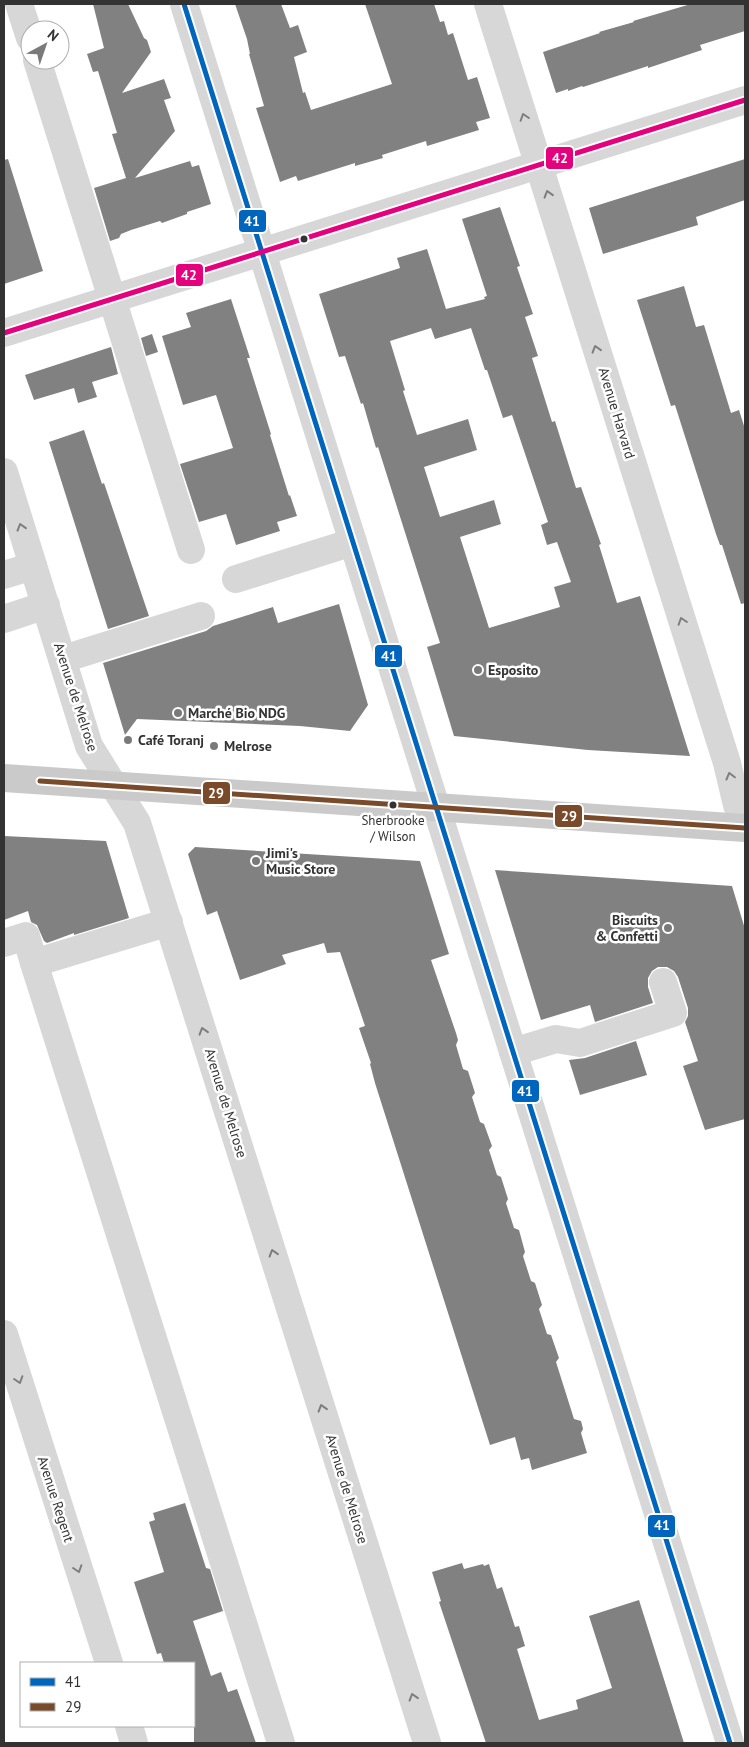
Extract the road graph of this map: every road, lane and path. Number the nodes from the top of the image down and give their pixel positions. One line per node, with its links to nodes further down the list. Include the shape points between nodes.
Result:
1 (19, 4): 4 (street)
2 (184, 4): 8 (street)
3 (488, 4): 7 (street, Avenue Harvard, one-way to 3)
4 (24, 20)
5 (40, 70): 9 (street)
6 (745, 100): 7 (street)
7 (538, 164): 8 (street); 24 (street, Avenue Harvard, one-way to 7, via 737,805)
8 (262, 251): 9 (street); 12 (street)
9 (112, 299): 10 (street); 13 (street)
10 (4, 333)
11 (4, 472): 14 (street, Avenue de Melrose, one-way to 11)
12 (353, 542): 16 (street); 23 (street)
13 (191, 550)
14 (33, 566): 15 (street); 17 (street, Avenue de Melrose)
15 (4, 575)
16 (236, 579)
17 (46, 605): 19 (street); 20 (street, Avenue de Melrose)
18 (201, 616): 20 (street)
19 (4, 619)
20 (63, 659): 22 (street, Avenue de Melrose, via 89,746)
21 (4, 778): 22 (main road)
22 (114, 786): 23 (main road); 26 (street, Avenue de Melrose, via 137,823)
23 (437, 807): 25 (main road); 30 (street)
24 (745, 822)
25 (745, 828)
26 (169, 922): 28 (street); 36 (street, Avenue de Melrose, one-way to 26)
27 (4, 943): 28 (street, via 26,936)
28 (34, 963): 35 (street)
29 (663, 982): 30 (street, via 673,1012 580,1043 556,1039)
30 (513, 1052): 37 (street)
31 (4, 1334): 32 (street, Avenue Regent, one-way to 32)
32 (109, 1662)
33 (129, 1727): 34 (street)
34 (134, 1743)
35 (281, 1743)
36 (427, 1743)
37 (730, 1743)

